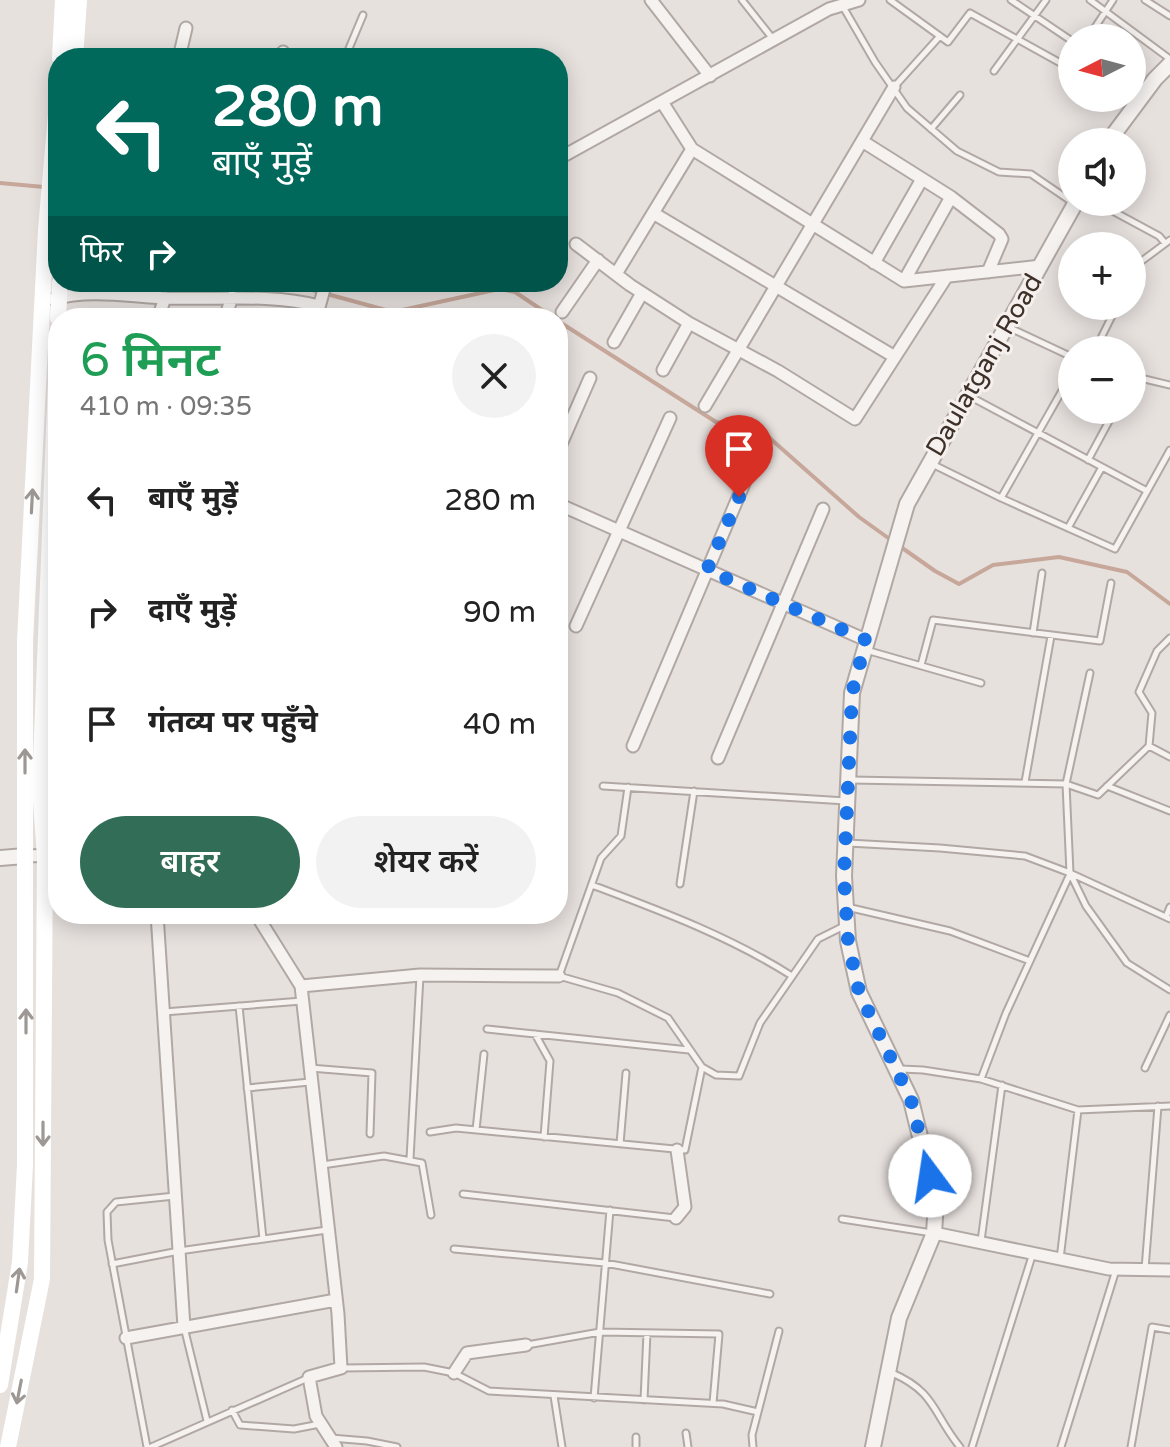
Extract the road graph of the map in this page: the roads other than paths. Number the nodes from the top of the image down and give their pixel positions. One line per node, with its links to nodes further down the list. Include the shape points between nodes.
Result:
1 (63, 0): 18 (main road)
2 (79, 0): 25 (main road)
3 (651, 0): 31 (street)
4 (742, 0): 21 (lane)
5 (890, 0): 20 (lane)
6 (1011, 0): 14 (lane)
7 (1046, 0): 14 (lane)
8 (1090, 0): 12 (lane)
9 (1113, 0): 12 (lane)
10 (1145, 0): 15 (lane)
11 (851, 1): 21 (street); 32 (lane, via 875,62)
12 (1106, 11): 16 (lane); 29 (lane)
13 (363, 15): 27 (lane)
14 (1034, 16): 19 (lane); 22 (lane)
15 (1170, 16)
16 (1097, 24)
17 (186, 28): 26 (street)
18 (62, 31): 23 (main road); 24 (street, via 74,37)
19 (1058, 32)
20 (940, 36): 22 (lane, via 948,42 970,13); 32 (lane)
21 (774, 39): 31 (street)
22 (1018, 39): 28 (lane); 30 (lane)
23 (61, 48)
24 (76, 48)
25 (77, 48)
26 (181, 48)
27 (349, 48)
28 (1058, 62)
29 (1170, 62): 35 (street)
30 (994, 71)
31 (710, 76): 34 (street)
32 (894, 87): 36 (lane, via 907,108); 37 (street)
33 (960, 95): 36 (lane)
34 (662, 102): 38 (street); 39 (street)
35 (1118, 128)
36 (931, 129): 41 (lane, via 957,151 999,172 1031,174)
37 (862, 141): 40 (street); 47 (street)
38 (692, 149): 43 (street); 47 (street)
39 (568, 154)
40 (922, 179): 42 (street); 52 (street)
41 (1058, 192)
42 (951, 197): 54 (street, via 1002,239); 57 (street)
43 (653, 213): 55 (street); 58 (street)
44 (48, 214): 64 (main road)
45 (1067, 216): 53 (street, Daulatganj Road)
46 (1122, 216): 48 (lane)
47 (813, 224): 52 (street); 58 (street)
48 (1167, 242): 50 (lane)
49 (576, 244): 51 (street)
50 (1146, 258)
51 (598, 260): 55 (street); 68 (street)
52 (874, 263): 57 (street)
53 (1041, 266): 54 (street); 70 (street, Daulatganj Road)
54 (988, 272): 56 (street)
55 (616, 274): 61 (street)
56 (947, 276): 57 (street); 74 (street)
57 (904, 281)
58 (776, 286): 72 (street); 74 (street)
59 (57, 292): 64 (street)
60 (69, 292): 63 (street)
61 (642, 293): 69 (street); 71 (street)
62 (232, 297): 63 (street); 66 (street); 67 (street, via 298,301)
63 (165, 298): 65 (street)
64 (42, 302): 125 (main road, one-way to 64, via 25,641)
65 (162, 308)
66 (228, 308)
67 (318, 308)
68 (565, 308)
69 (689, 323): 72 (street); 75 (street)
70 (1006, 326): 73 (lane); 79 (street, Daulatganj Road)
71 (614, 342)
72 (738, 350): 74 (street, via 855,419); 81 (street)
73 (1058, 350)
74 (895, 357)
75 (663, 370)
76 (590, 378): 84 (street)
77 (1146, 379): 78 (lane)
78 (1170, 385)
79 (966, 395): 85 (lane); 89 (street, Daulatganj Road)
80 (1058, 398): 85 (lane)
81 (705, 406)
82 (670, 418): 96 (street)
83 (1107, 424): 88 (lane)
84 (568, 428)
85 (1038, 433): 88 (lane); 92 (lane)
86 (759, 448): 97 (street)
87 (1170, 450): 91 (lane)
88 (1088, 460): 90 (lane)
89 (930, 462): 92 (lane); 106 (street, Daulatganj Road, via 907,504)
90 (1102, 467): 91 (lane); 95 (lane)
91 (1147, 491): 95 (lane, via 1115,549)
92 (1001, 498): 95 (lane)
93 (568, 508): 96 (street)
94 (823, 509): 101 (street)
95 (1068, 528)
96 (619, 531): 97 (street); 102 (street)
97 (707, 570): 101 (street); 110 (street)
98 (1042, 573): 103 (lane)
99 (1111, 583): 104 (lane, via 1100,641)
100 (48, 584): 123 (main road, via 40,788)
101 (784, 606): 106 (street); 113 (street)
102 (576, 626)
103 (1033, 633): 104 (lane); 107 (lane, via 933,620)
104 (1051, 636): 115 (lane)
105 (1170, 638): 111 (lane, via 1157,651 1139,692 1152,713)
106 (865, 645): 107 (lane); 114 (street, Daulatganj Road, via 852,693)
107 (921, 665): 109 (lane)
108 (1090, 673): 116 (lane)
109 (981, 683)
110 (633, 746)
111 (1149, 746): 112 (lane); 118 (lane)
112 (1170, 757)
113 (718, 758)
114 (848, 780): 115 (lane); 121 (street, Daulatganj Road)
115 (1025, 782): 116 (lane)
116 (1066, 784): 118 (lane, via 1098,795); 128 (lane)
117 (603, 786): 119 (lane)
118 (1107, 786): 122 (lane)
119 (628, 787): 120 (lane); 130 (lane, via 621,836 601,858)
120 (694, 791): 121 (lane); 129 (lane)
121 (847, 801): 124 (street, Daulatganj Road)
122 (1170, 811)
123 (48, 833)
124 (845, 842): 128 (lane, via 1025,856); 131 (street, Daulatganj Road)
125 (25, 856): 126 (street); 127 (street); 204 (main road, one-way to 125, via 20,1262 25,1165)
126 (48, 856)
127 (0, 858)
128 (1070, 873): 133 (lane); 138 (lane); 143 (lane, via 1086,906 1127,963)
129 (680, 884)
130 (592, 885): 140 (lane); 141 (lane, via 688,921)
131 (846, 907): 137 (street, Daulatganj Road); 138 (lane, via 950,931)
132 (1170, 907): 133 (lane)
133 (1168, 918)
134 (50, 924): 216 (main road, one-way to 216, via 42,1279)
135 (158, 924): 146 (street)
136 (262, 924): 142 (street)
137 (847, 925): 141 (lane, via 818,939); 155 (street, Daulatganj Road, via 859,992)
138 (1030, 961): 157 (lane)
139 (420, 975): 140 (street); 142 (street); 170 (lane)
140 (559, 976): 150 (lane, via 618,993 668,1018)
141 (792, 976): 152 (lane, via 760,1023 739,1076 716,1075)
142 (301, 986): 144 (street)
143 (1170, 990)
144 (302, 1001): 145 (lane); 153 (street)
145 (239, 1006): 146 (lane); 160 (lane)
146 (163, 1012): 173 (street)
147 (1170, 1015): 154 (lane)
148 (487, 1029): 149 (lane)
149 (535, 1034): 150 (lane); 167 (lane, via 550,1061)
150 (690, 1051): 152 (lane)
151 (484, 1054): 164 (lane)
152 (702, 1067): 169 (lane, via 685,1150)
153 (309, 1068): 158 (street); 166 (lane, via 372,1073)
154 (1145, 1068)
155 (896, 1069): 157 (lane); 179 (street, Daulatganj Road, via 911,1100 936,1202)
156 (626, 1073): 168 (lane)
157 (981, 1079): 159 (lane)
158 (311, 1082): 160 (lane); 171 (street)
159 (1002, 1085): 163 (lane); 181 (lane)
160 (247, 1088): 180 (lane)
161 (1158, 1106): 162 (lane); 163 (lane); 189 (lane)
162 (1170, 1106)
163 (1078, 1110): 185 (lane)
164 (476, 1130): 165 (lane); 167 (lane)
165 (430, 1132)
166 (370, 1134)
167 (544, 1137): 168 (lane)
168 (620, 1144): 169 (lane)
169 (677, 1150): 176 (street, via 685,1207)
170 (410, 1159): 171 (lane, via 384,1156); 175 (lane, via 422,1163)
171 (320, 1165): 178 (street)
172 (463, 1194): 174 (lane)
173 (175, 1196): 183 (street); 187 (lane, via 116,1202 107,1212)
174 (610, 1210): 176 (lane); 186 (lane)
175 (431, 1215)
176 (676, 1218)
177 (842, 1219): 179 (lane)
178 (327, 1230): 180 (lane); 192 (street)
179 (934, 1233): 181 (street); 201 (street, via 899,1318)
180 (263, 1239): 183 (lane)
181 (980, 1242): 184 (street)
182 (454, 1249): 186 (lane)
183 (179, 1251): 187 (lane); 193 (street)
184 (1033, 1253): 185 (street); 225 (lane)
185 (1060, 1259): 188 (street)
186 (605, 1263): 191 (lane); 196 (lane)
187 (112, 1264): 198 (lane)
188 (1117, 1269): 189 (street); 226 (lane)
189 (1144, 1270): 190 (street)
190 (1170, 1270)
191 (770, 1294)
192 (336, 1300): 193 (street); 200 (street)
193 (184, 1327): 198 (street); 211 (lane)
194 (1170, 1330): 227 (lane, via 1152,1327)
195 (779, 1331): 210 (lane)
196 (600, 1332): 197 (lane); 199 (lane); 206 (lane)
197 (647, 1333): 207 (lane); 208 (lane, via 719,1334)
198 (126, 1338): 217 (lane)
199 (526, 1345): 202 (street, via 467,1353)
200 (341, 1368): 202 (lane, via 424,1367); 203 (street)
201 (888, 1372): 223 (street); 224 (lane, via 930,1398)
202 (454, 1373): 205 (lane, via 489,1391)
203 (309, 1377): 209 (lane); 212 (street)
204 (0, 1385)
205 (554, 1396): 206 (lane); 219 (lane)
206 (594, 1398): 207 (lane)
207 (644, 1400): 208 (lane)
208 (713, 1403): 210 (lane)
209 (232, 1410): 211 (lane); 212 (lane, via 240,1425 294,1429)
210 (758, 1412): 222 (lane)
211 (208, 1421): 217 (lane)
212 (321, 1424): 215 (street)
213 (686, 1433): 221 (lane)
214 (636, 1437): 220 (lane)
215 (333, 1443): 218 (lane, via 367,1441)
216 (8, 1447)
217 (149, 1447)
218 (397, 1447)
219 (562, 1447)
220 (636, 1447)
221 (688, 1447)
222 (753, 1447)
223 (873, 1447)
224 (960, 1447)
225 (972, 1447)
226 (1061, 1447)
227 (1131, 1447)

